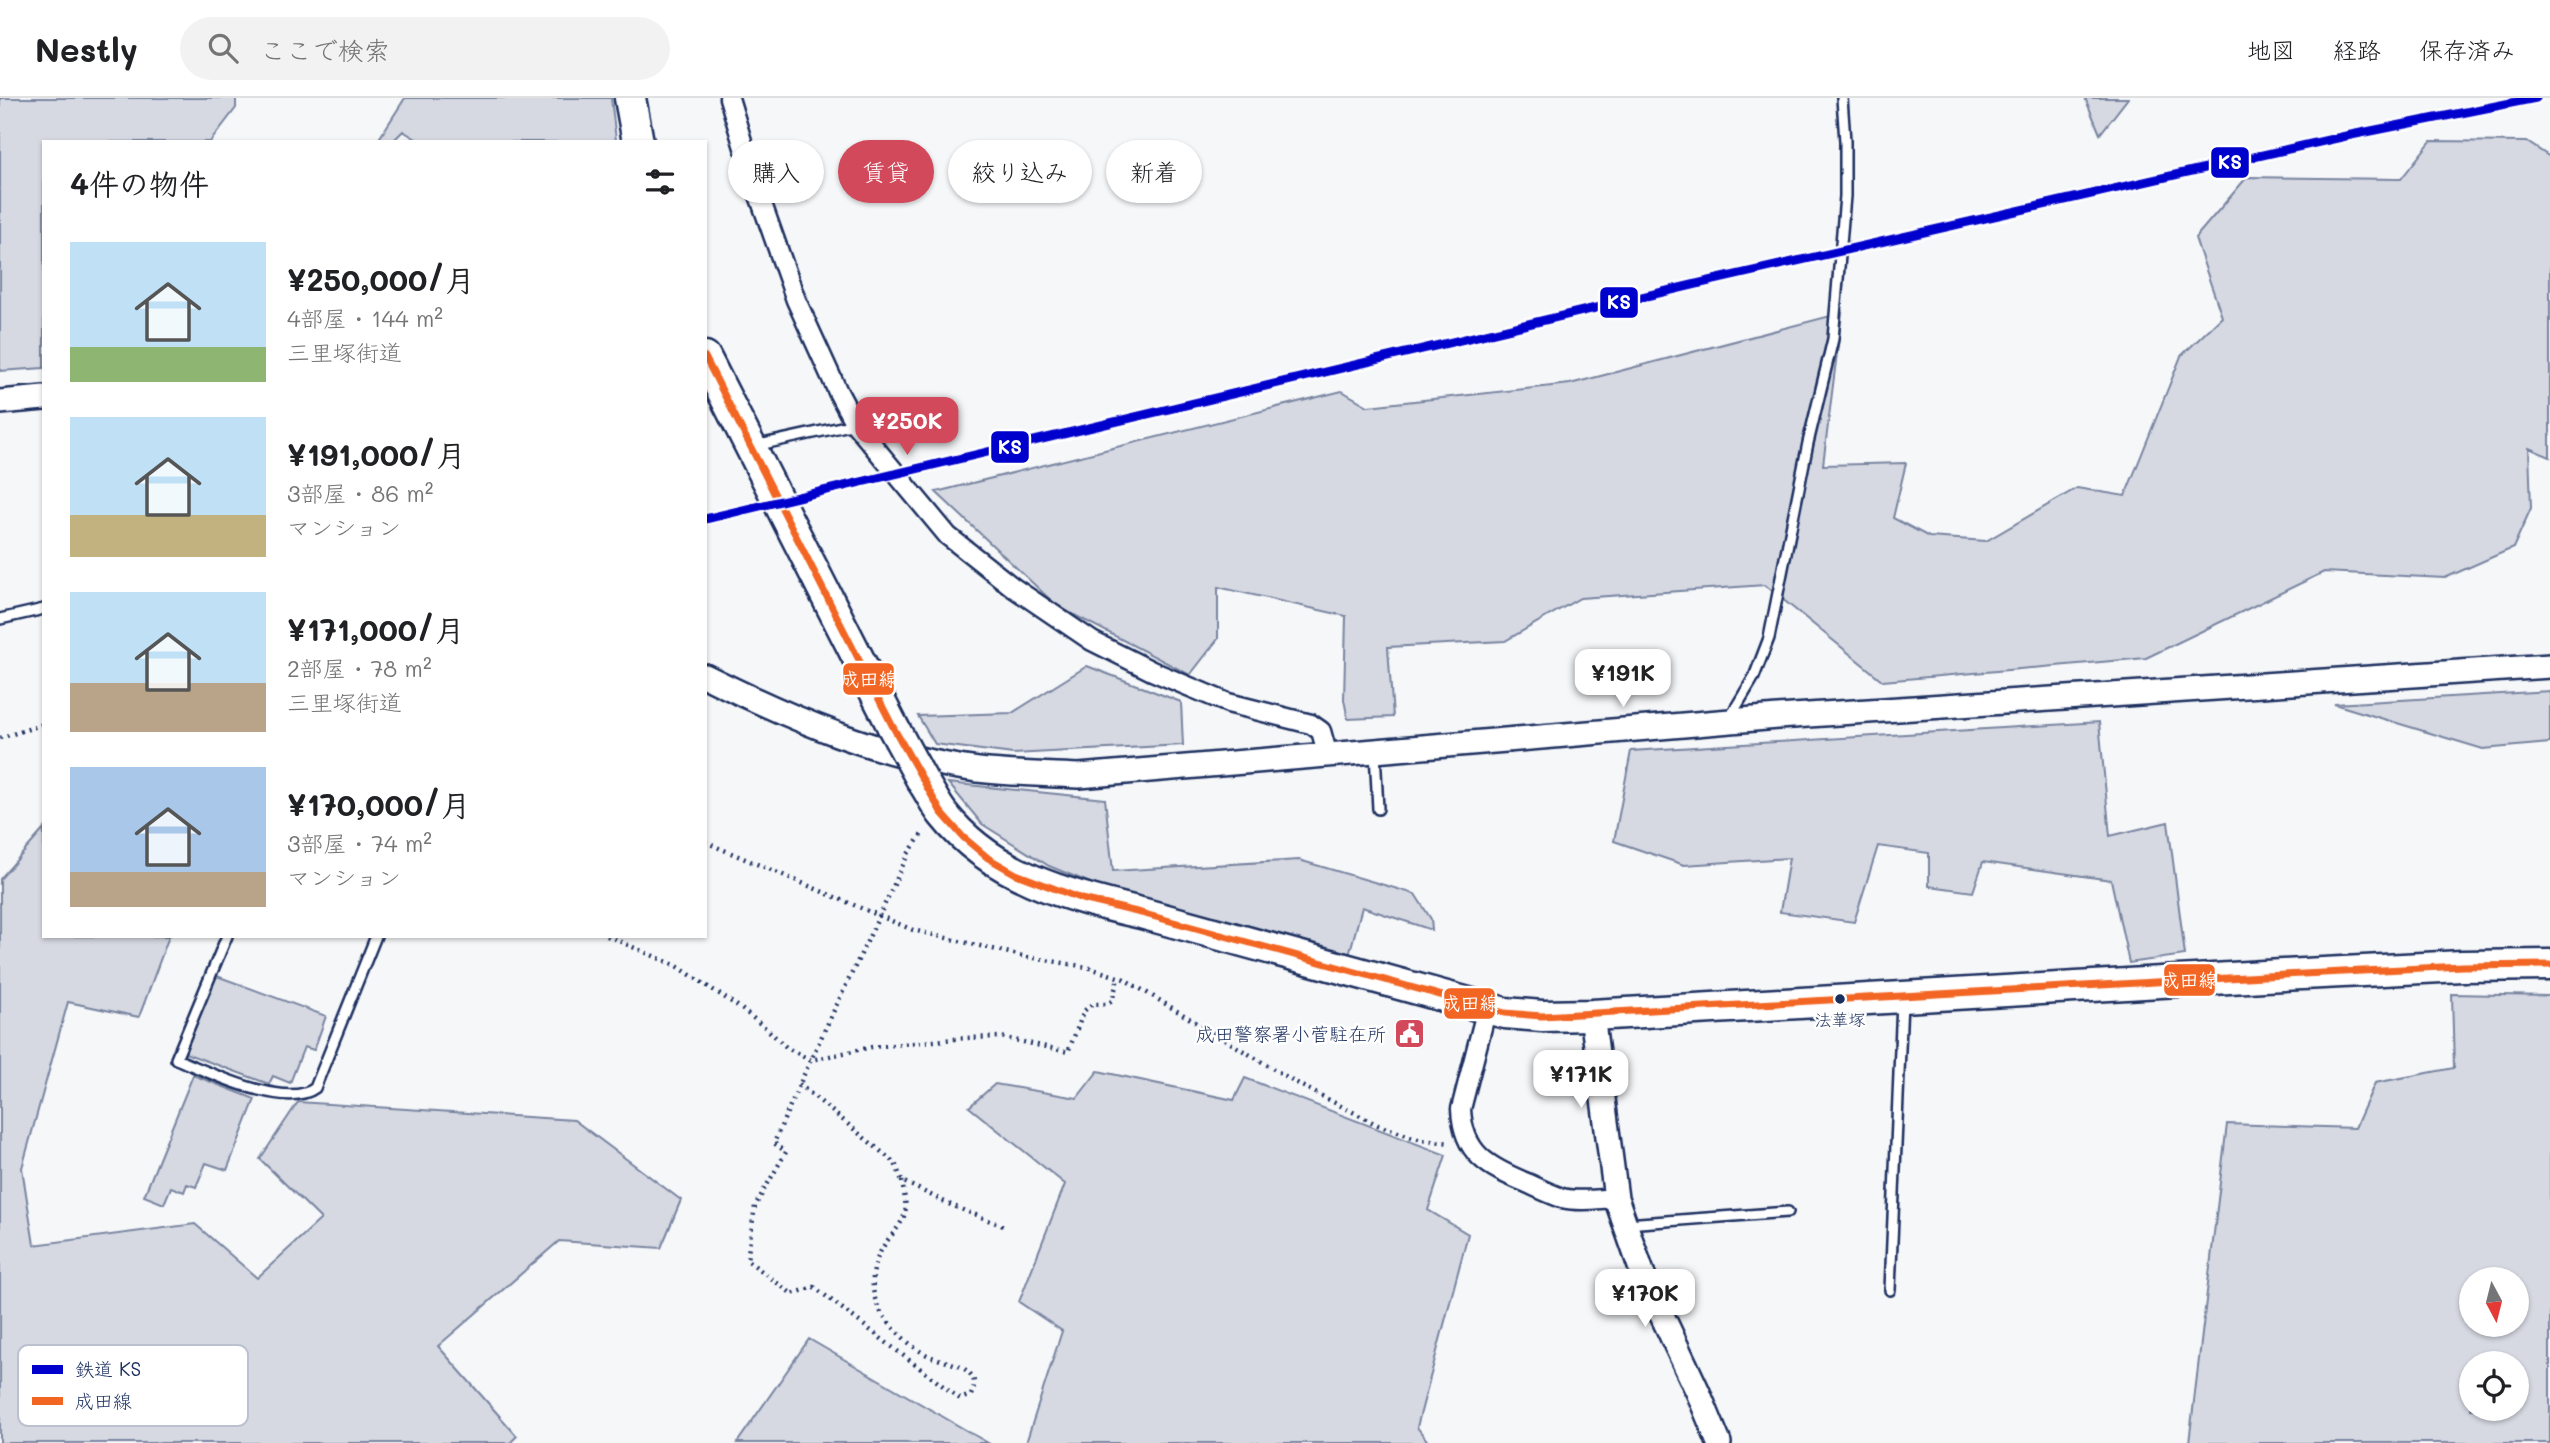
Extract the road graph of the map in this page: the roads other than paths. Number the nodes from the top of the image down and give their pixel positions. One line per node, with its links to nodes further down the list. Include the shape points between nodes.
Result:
1 (630, 98): 4 (main road)
2 (729, 98): 8 (street, via 796,300)
3 (1842, 98): 14 (lane, via 1845,196 1833,339 1769,638 1754,677)
4 (638, 140)
5 (707, 361): 9 (main road)
6 (42, 398): 7 (street)
7 (0, 402)
8 (855, 424): 9 (lane); 16 (street, via 948,537 1092,641 1228,703 1311,723 1321,730)
9 (749, 447): 22 (main road, bridge, via 923,782 941,812 989,858 1082,900)
10 (42, 609): 11 (lane)
11 (0, 619)
12 (2550, 666): 14 (street)
13 (707, 677): 16 (street, via 867,746 979,770 1079,776)
14 (1728, 722): 15 (street)
15 (1375, 752): 16 (street); 17 (lane)
16 (1328, 756)
17 (1378, 809)
18 (227, 938): 19 (lane, via 176,1059 258,1090 297,1097 315,1088)
19 (375, 938)
20 (2550, 965): 21 (main road)
21 (1902, 996): 23 (main road); 27 (lane)
22 (1487, 1007): 23 (main road, via 1505,1013); 24 (street, via 1461,1108 1467,1141 1482,1161 1562,1198)
23 (1592, 1016): 24 (street)
24 (1616, 1198): 26 (street)
25 (1788, 1212): 26 (lane)
26 (1624, 1224): 28 (street)
27 (1890, 1290)
28 (1719, 1443)

